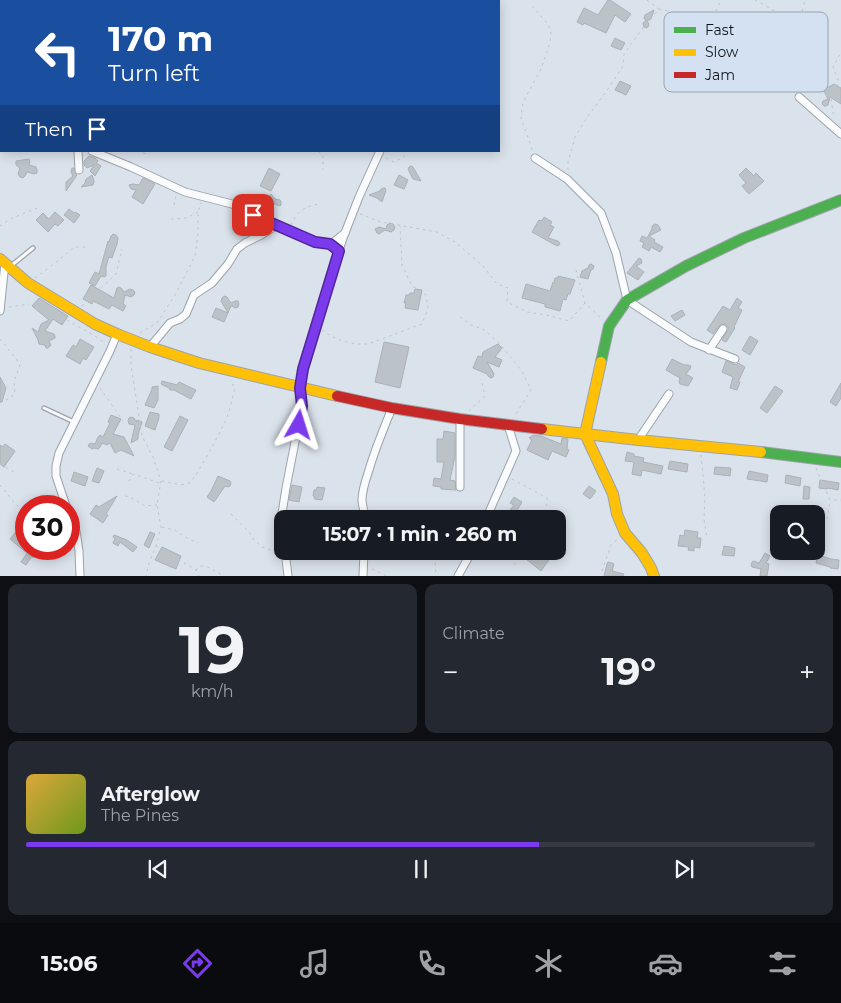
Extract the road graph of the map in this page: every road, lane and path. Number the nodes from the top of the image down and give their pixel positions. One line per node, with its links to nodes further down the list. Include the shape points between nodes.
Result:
1 (647, 0): 5 (path)
2 (721, 0): 7 (path)
3 (755, 0): 8 (path)
4 (532, 6): 22 (path, via 551,31 541,69 523,102 521,118)
5 (660, 9): 6 (path); 25 (path, via 624,54 623,66 575,137)
6 (671, 12)
7 (715, 12)
8 (777, 12)
9 (841, 52): 14 (path, via 833,67 839,82)
10 (794, 92): 13 (path)
11 (803, 92): 13 (path)
12 (823, 92): 14 (path)
13 (799, 97): 15 (street)
14 (831, 98): 15 (path)
15 (838, 132)
16 (78, 152): 23 (street)
17 (94, 152): 26 (street)
18 (140, 152): 21 (path)
19 (319, 152): 24 (path, via 323,156)
20 (380, 152): 32 (street)
21 (147, 154)
22 (535, 158): 25 (street)
23 (79, 170)
24 (323, 170)
25 (567, 179): 48 (street, via 601,213 616,253)
26 (178, 188): 27 (street); 30 (path)
27 (202, 197): 33 (path); 35 (street, via 232,204)
28 (841, 200): 48 (street, via 744,238)
29 (320, 204): 38 (path, via 306,207 296,215)
30 (174, 205)
31 (40, 207): 36 (path)
32 (352, 211): 37 (path); 39 (street)
33 (198, 212): 34 (path, via 186,218); 59 (path, via 195,256 179,288 157,323)
34 (172, 219)
35 (277, 225): 38 (street); 61 (street, via 237,249 212,283 194,295 186,314 170,323)
36 (0, 226)
37 (400, 226): 49 (path, via 438,232 455,242 483,266 497,284 508,288 507,302 527,312 569,321); 55 (path, via 402,265 412,286 426,295 428,309 422,324 359,345 331,337)
38 (288, 230): 40 (street, via 315,242)
39 (345, 233): 40 (street); 44 (street)
40 (330, 244): 44 (street)
41 (88, 247): 47 (path, via 74,247)
42 (33, 248): 45 (lane)
43 (122, 249): 52 (path, via 116,274)
44 (339, 251): 55 (street)
45 (5, 263): 47 (street); 51 (street)
46 (576, 270): 49 (path)
47 (28, 282): 52 (street)
48 (627, 300): 56 (street); 62 (street, via 691,342)
49 (585, 303): 56 (path)
50 (28, 304): 51 (path)
51 (0, 309)
52 (76, 312): 58 (street)
53 (460, 317): 76 (path, via 483,329 498,343 522,371 531,390)
54 (68, 320): 63 (path, via 100,339)
55 (316, 326): 68 (street)
56 (609, 326): 77 (street)
57 (723, 329): 62 (street)
58 (117, 334): 59 (street); 63 (street)
59 (130, 339): 61 (street); 88 (path, via 142,436)
60 (0, 340): 70 (path, via 20,364 14,382 15,394)
61 (150, 347): 68 (street, via 199,363)
62 (709, 350): 64 (street)
63 (110, 352): 66 (street)
64 (735, 359)
65 (481, 379): 73 (path, via 485,396)
66 (95, 381): 74 (path); 75 (street)
67 (230, 382): 88 (path, via 235,388 230,409 200,470 191,482 182,485)
68 (300, 388): 72 (street); 98 (street, via 302,406)
69 (669, 394): 78 (street)
70 (5, 401)
71 (44, 408): 75 (lane)
72 (392, 408): 73 (street); 99 (street, via 366,478 362,494)
73 (460, 419): 76 (street); 91 (street)
74 (123, 421)
75 (74, 422): 92 (street, via 56,466)
76 (508, 425): 77 (street); 86 (street, via 516,451)
77 (585, 434): 78 (street); 105 (street, via 613,494)
78 (638, 440): 79 (street)
79 (700, 446): 80 (street); 106 (path)
80 (811, 458): 81 (street); 94 (path)
81 (841, 462)
82 (0, 464): 84 (path)
83 (117, 469): 85 (path)
84 (14, 472)
85 (134, 474): 87 (path); 89 (path)
86 (505, 475): 100 (street); 101 (path, via 547,498)
87 (129, 481)
88 (161, 481): 89 (path)
89 (160, 484): 97 (path)
90 (0, 485): 96 (path)
91 (460, 487)
92 (62, 495)
93 (125, 496): 97 (path, via 145,506)
94 (830, 500): 95 (path); 103 (path)
95 (841, 500)
96 (15, 503)
97 (157, 505): 104 (path)
98 (283, 510)
99 (364, 510)
100 (490, 510)
101 (545, 510)
102 (231, 514): 109 (path, via 262,547)
103 (827, 519)
104 (161, 527): 107 (path, via 175,530); 108 (path)
105 (625, 533): 119 (path, via 611,545); 129 (street, via 642,553)
106 (707, 539)
107 (198, 543)
108 (156, 546): 118 (path); 121 (path)
109 (274, 550)
110 (79, 560): 120 (street)
111 (286, 560): 124 (street)
112 (364, 560): 116 (street)
113 (435, 560): 127 (path)
114 (467, 560): 128 (street)
115 (512, 560): 117 (path)
116 (364, 566): 125 (street); 126 (path)
117 (518, 568)
118 (196, 570): 122 (path); 123 (path, via 206,566)
119 (602, 571)
120 (80, 576)
121 (146, 576)
122 (199, 576)
123 (224, 576)
124 (288, 576)
125 (363, 576)
126 (387, 576)
127 (436, 576)
128 (458, 576)
129 (654, 576)

